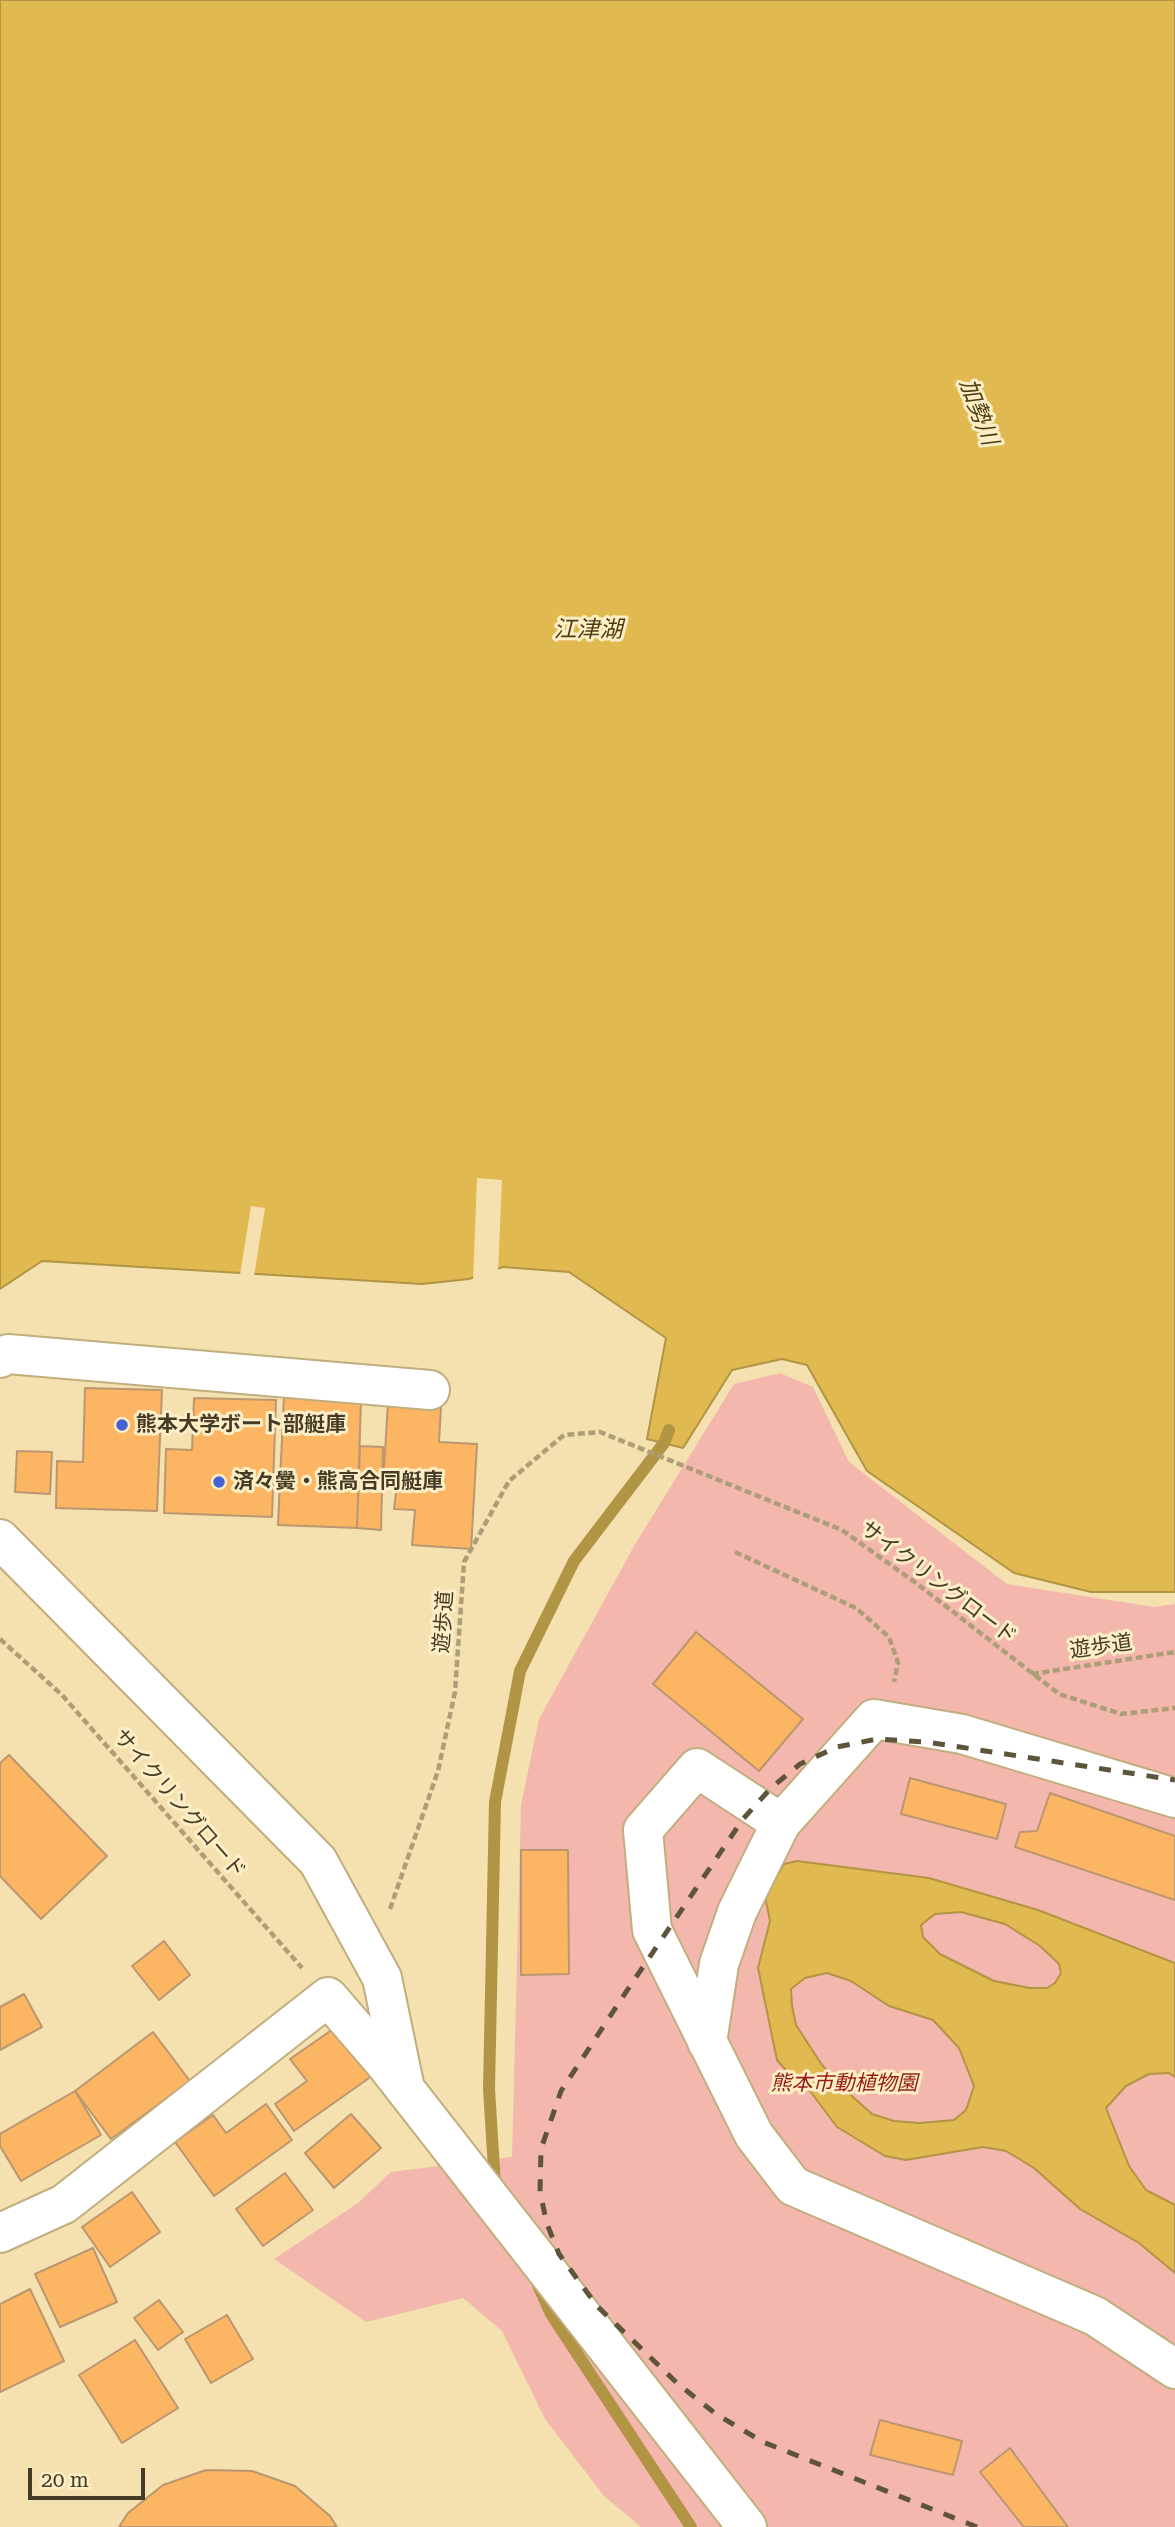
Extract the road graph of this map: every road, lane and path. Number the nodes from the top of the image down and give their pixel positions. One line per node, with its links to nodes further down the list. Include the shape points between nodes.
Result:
1 (0, 1358): 2 (street, via 8,1354)
2 (430, 1390)
3 (681, 1463): 8 (path, サイクリングロード, via 842,1530); 13 (path, 遊歩道, via 600,1432 564,1435 509,1481 464,1562 455,1692 438,1771)
4 (0, 1539): 13 (street, via 318,1861)
5 (735, 1552): 10 (path, via 856,1608 889,1637 898,1663 892,1693)
6 (0, 1639): 14 (path, サイクリングロード, via 62,1695)
7 (1175, 1653): 8 (path, 遊歩道)
8 (1032, 1674): 9 (path, サイクリングロード, via 1059,1694 1121,1714)
9 (1175, 1708)
10 (874, 1719): 11 (street, via 962,1734); 12 (street)
11 (1175, 1798)
12 (774, 1838): 15 (street, via 737,1912 719,1964); 15 (street, via 697,1768 643,1830 652,1930)
13 (372, 1960): 16 (street, via 382,1978)
14 (328, 1997): 16 (street); 17 (street, via 64,2204)
15 (707, 2042): 18 (street, via 754,2135 793,2186 1095,2316)
16 (405, 2089): 19 (street)
17 (0, 2234)
18 (1175, 2369)
19 (747, 2527)

